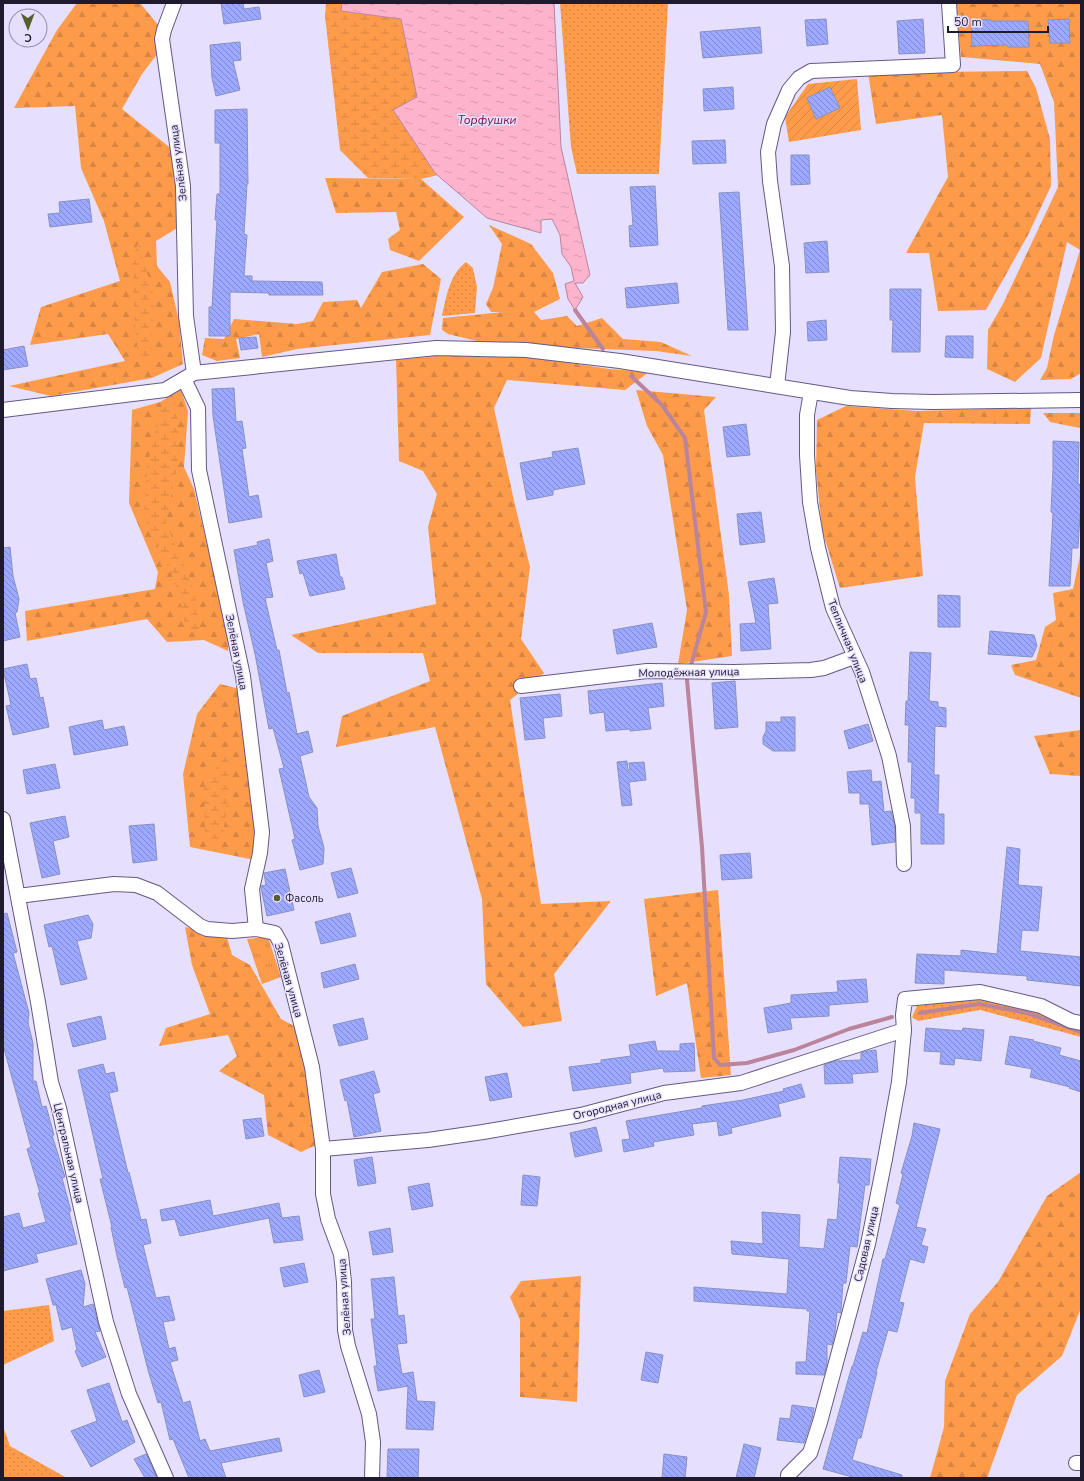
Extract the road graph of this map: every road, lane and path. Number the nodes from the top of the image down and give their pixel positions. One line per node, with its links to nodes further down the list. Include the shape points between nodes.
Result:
1 (174, 3): 3 (street, Зелёная улица, via 162,40 183,186)
2 (949, 3): 4 (street, via 953,65 811,71 793,84 774,124 768,152 782,266 783,332)
3 (189, 376): 4 (street, via 436,348 526,350 620,361); 7 (street, via 164,390); 13 (street, Зелёная улица, via 198,408 200,470 243,676 262,832 252,889)
4 (777, 386): 5 (street)
5 (811, 392): 6 (street, via 892,401); 8 (street, Тепличная улица, via 807,415 810,502 833,608)
6 (1081, 400)
7 (3, 410)
8 (854, 657): 9 (street, Молодёжная улица, via 812,670 647,671); 11 (street, Тепличная улица, via 862,672 889,756 903,826)
9 (521, 686)
10 (3, 819): 12 (street, Центральная улица)
11 (904, 864)
12 (18, 896): 13 (street, via 114,884 136,885 156,893 200,926 208,929); 18 (street, Центральная улица, via 51,1082 106,1322 129,1394)
13 (256, 929): 16 (street, Зелёная улица, via 275,933 281,944 312,1067)
14 (1081, 1023): 15 (street, Садовая улица, via 1071,1021 1041,1006 980,992 905,999)
15 (904, 1030): 16 (street, Огородная улица, via 742,1083 664,1093 581,1114 483,1132 428,1140); 17 (street, Садовая улица, via 899,1082 868,1244 810,1453)
16 (323, 1149): 19 (street, Зелёная улица, via 323,1194 328,1219 341,1254 348,1346 369,1414 373,1442)
17 (787, 1477)
18 (166, 1478)
19 (372, 1478)

